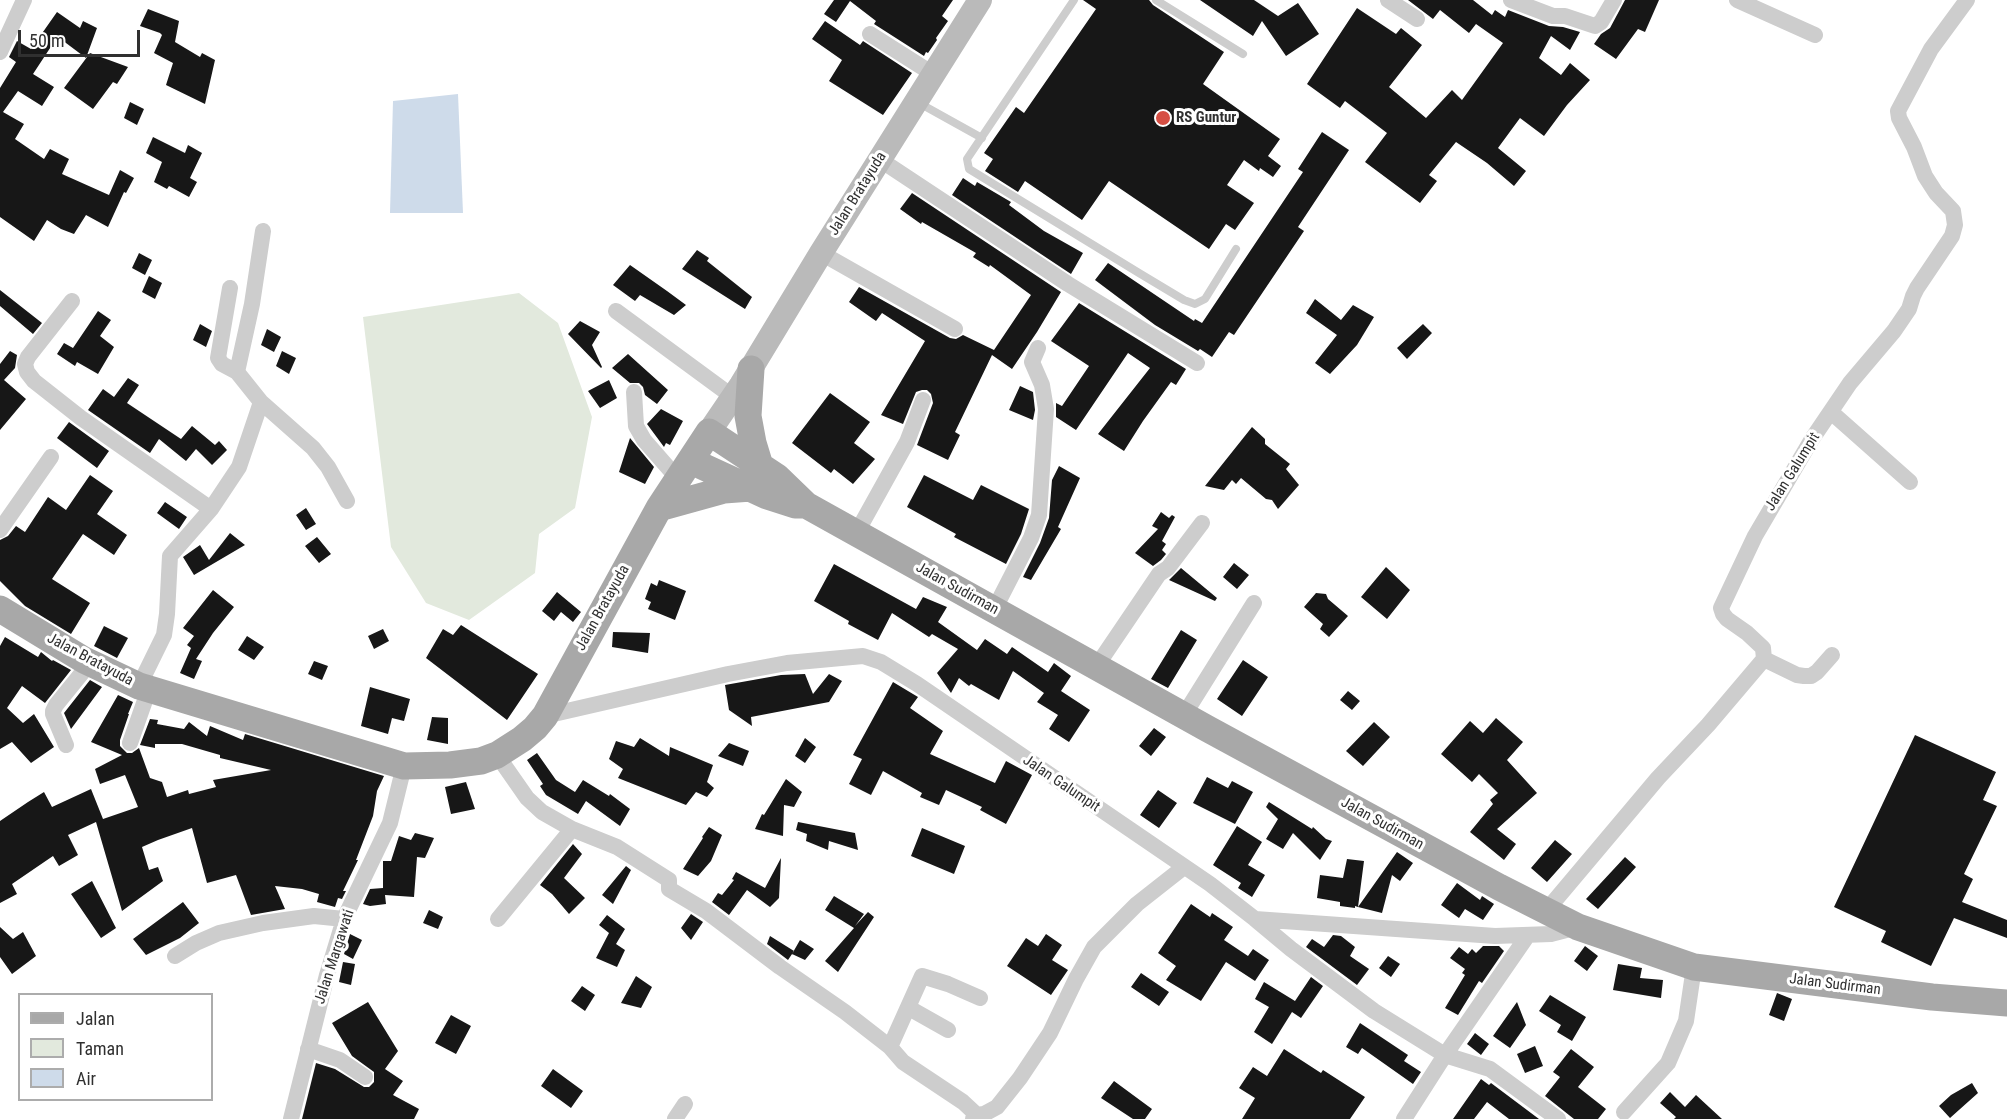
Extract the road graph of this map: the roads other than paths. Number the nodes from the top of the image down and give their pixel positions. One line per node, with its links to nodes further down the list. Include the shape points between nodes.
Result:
1 (24, 0): 13 (street)
2 (980, 0): 15 (street, Jalan Bratayuda)
3 (1074, 0): 17 (lane)
4 (1156, 0): 14 (lane)
5 (1388, 0): 10 (street)
6 (1511, 0): 7 (street, via 1595,26)
7 (1614, 0)
8 (1737, 0): 12 (street)
9 (1967, 0): 34 (street, Jalan Galumpit, via 1931,49 1898,111 1925,176 1953,211 1952,236 1894,331)
10 (1417, 19)
11 (870, 34): 15 (street)
12 (1815, 35)
13 (0, 52)
14 (1243, 54)
15 (933, 74): 16 (street, Jalan Bratayuda)
16 (916, 101): 17 (lane); 18 (street, Jalan Bratayuda)
17 (982, 138): 20 (lane, via 967,159 969,169 1184,300 1195,304 1204,299)
18 (879, 159): 21 (street, Jalan Bratayuda); 27 (street, via 1068,284)
19 (263, 231): 29 (street)
20 (1236, 249)
21 (821, 253): 25 (street); 28 (street, Jalan Bratayuda)
22 (230, 288): 29 (street, via 218,358)
23 (72, 301): 42 (street, via 28,357 27,372 81,418)
24 (616, 311): 31 (street)
25 (955, 329)
26 (1038, 348): 48 (street, via 1032,362 1042,385 1046,409 1039,515)
27 (1197, 363)
28 (751, 369): 31 (street, Jalan Bratayuda); 38 (main road, via 748,416)
29 (237, 372): 33 (street)
30 (634, 392): 37 (street, via 636,426 644,440)
31 (733, 397): 35 (street, Jalan Bratayuda)
32 (923, 400): 45 (street, via 907,442)
33 (261, 402): 40 (street, via 313,448); 42 (street, via 239,467)
34 (1831, 412): 39 (street); 50 (street, Jalan Galumpit, via 1770,509 1721,608 1726,619 1763,648)
35 (709, 432): 37 (main road, Jalan Bratayuda); 38 (main road)
36 (51, 458): 44 (street)
37 (685, 470): 38 (main road); 41 (main road, Jalan Bratayuda)
38 (756, 477): 41 (main road); 45 (main road, Jalan Sudirman, via 785,502 806,505)
39 (1910, 482)
40 (347, 501)
41 (659, 508): 54 (main road, Jalan Bratayuda)
42 (211, 509): 53 (street, via 170,556 164,635)
43 (1202, 523): 52 (street, via 1160,574)
44 (0, 530)
45 (857, 532): 48 (main road, Jalan Sudirman)
46 (1254, 603): 55 (street)
47 (0, 609): 51 (main road, Jalan Bratayuda)
48 (994, 610): 52 (main road, Jalan Sudirman)
49 (1832, 655): 50 (street, via 1811,676 1797,675)
50 (1764, 659): 62 (street)
51 (90, 663): 53 (main road, Jalan Bratayuda); 57 (street, via 53,714)
52 (1096, 667): 55 (main road, Jalan Sudirman)
53 (144, 688): 56 (street); 59 (main road, Jalan Bratayuda)
54 (545, 716): 58 (main road, Jalan Bratayuda, via 522,739); 61 (street, Jalan Galumpit, via 787,663 873,659 917,684)
55 (1184, 716): 62 (main road, Jalan Sudirman)
56 (130, 743)
57 (66, 745)
58 (497, 755): 59 (main road, Jalan Bratayuda, via 466,764); 60 (street, via 526,798)
59 (404, 766): 64 (street, Jalan Margawati, via 390,823)
60 (573, 829): 65 (street); 74 (street, via 617,847 669,880 669,889 706,910)
61 (1184, 867): 63 (street, Jalan Galumpit); 80 (street, via 1137,904 1094,947 1050,1033 1020,1078 997,1107)
62 (1546, 912): 66 (main road, Jalan Sudirman)
63 (1255, 918): 67 (street, via 1494,936); 76 (street, Jalan Galumpit, via 1374,1011)
64 (344, 919): 68 (street, via 314,916 263,923 219,933); 75 (street, Jalan Margawati)
65 (498, 919)
66 (1578, 927): 67 (street); 69 (main road, Jalan Sudirman)
67 (1528, 935): 76 (street)
68 (175, 956)
69 (1694, 967): 71 (main road, Jalan Sudirman); 79 (street, via 1686,1021 1668,1063)
70 (980, 998): 72 (street, via 922,975)
71 (2007, 1003)
72 (909, 1008): 73 (street); 74 (street)
73 (948, 1030)
74 (890, 1047): 80 (street, via 903,1062 963,1102)
75 (308, 1049): 77 (street, via 340,1060); 81 (street, Jalan Margawati)
76 (1445, 1055): 83 (street); 84 (street, Jalan Galumpit, via 1490,1069)
77 (365, 1077)
78 (685, 1104): 82 (street)
79 (1624, 1112)
80 (975, 1117)
81 (291, 1119)
82 (675, 1119)
83 (1404, 1119)
84 (1557, 1119)

